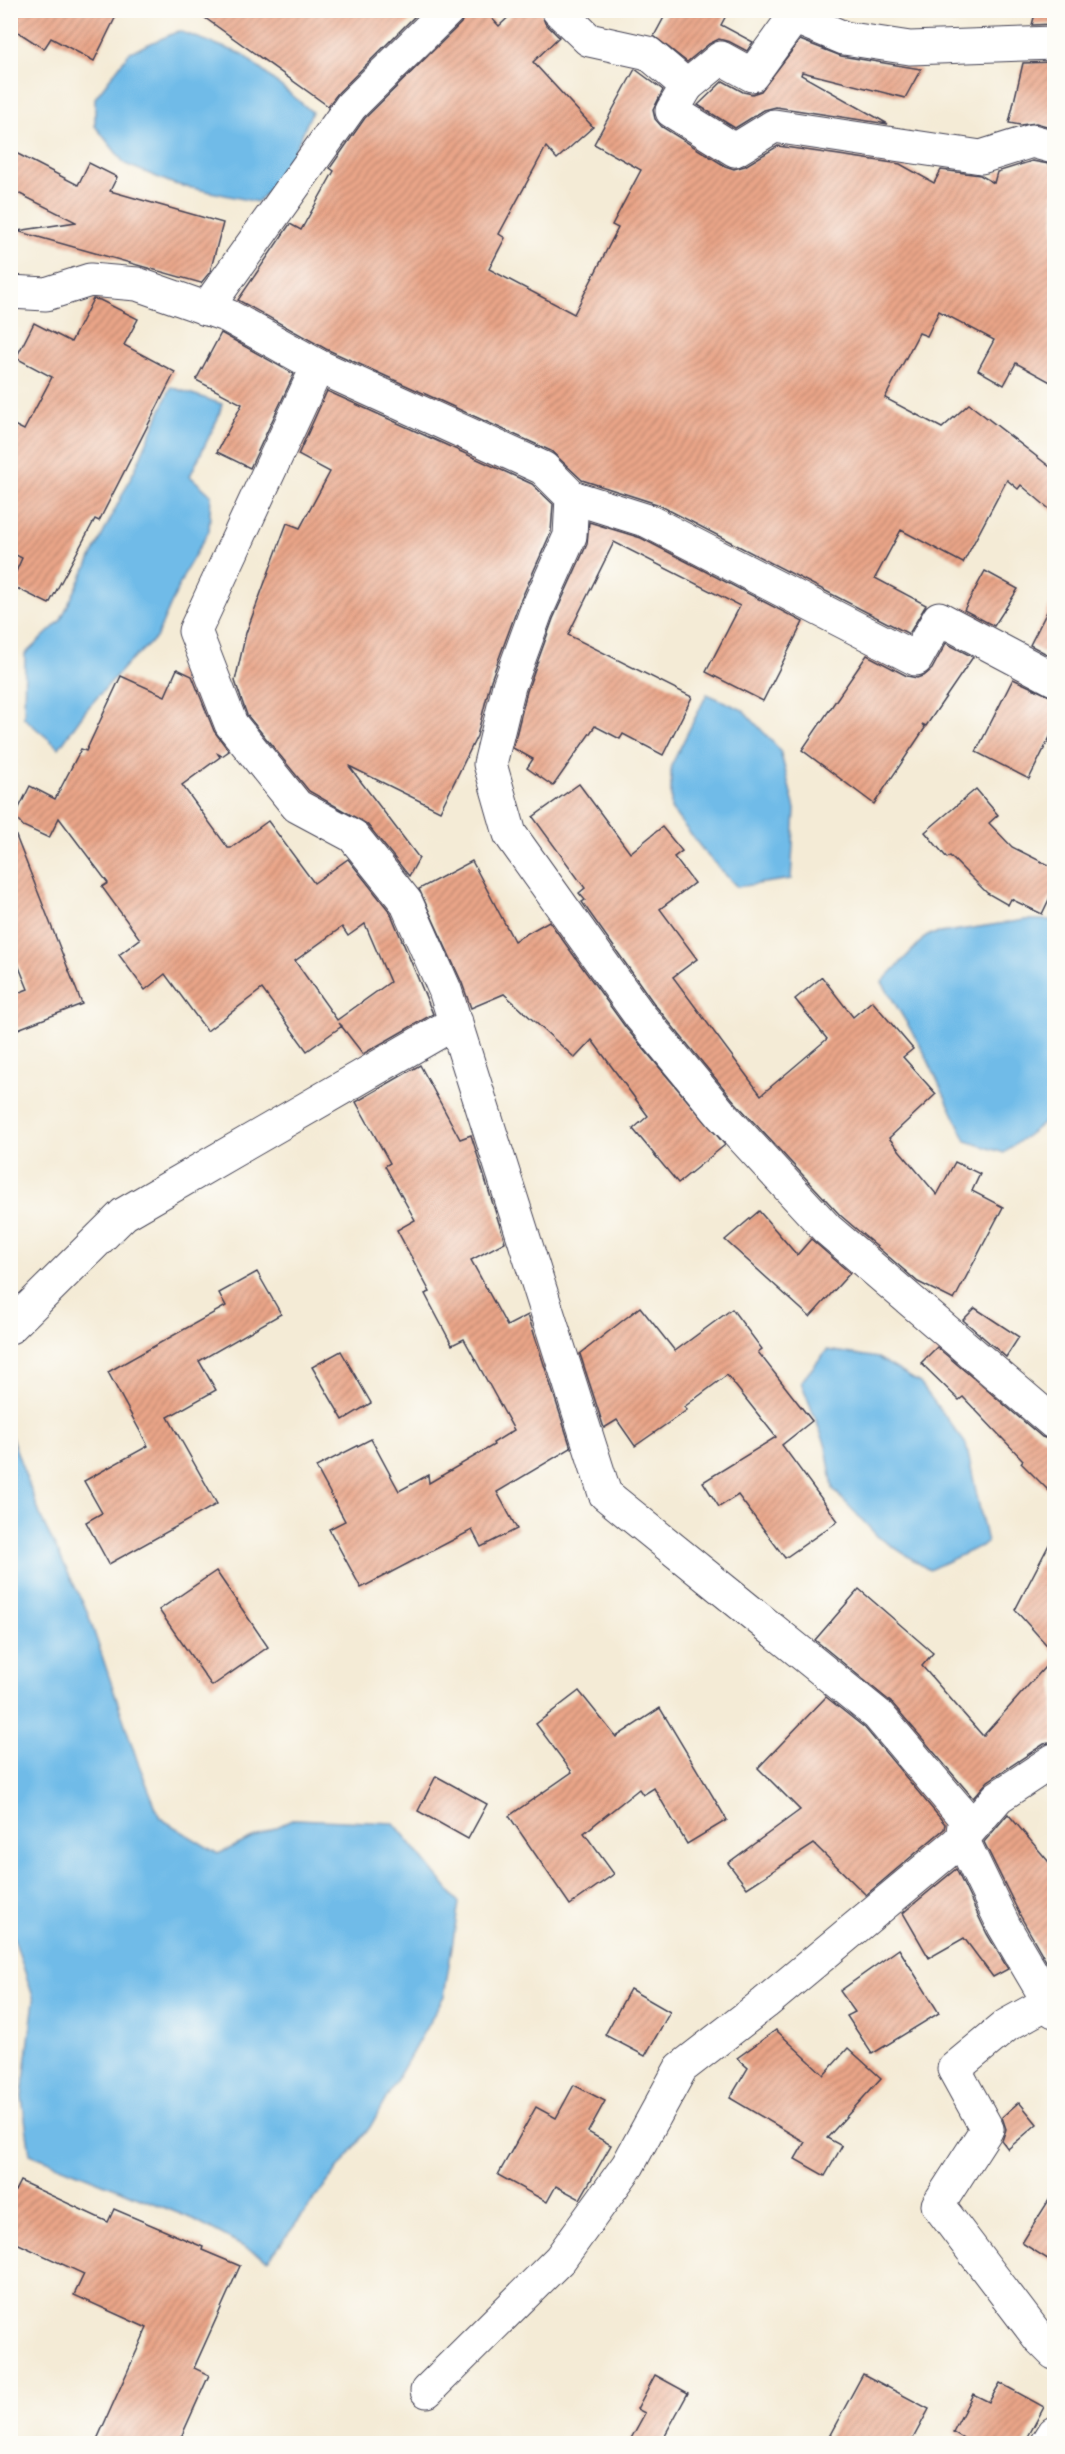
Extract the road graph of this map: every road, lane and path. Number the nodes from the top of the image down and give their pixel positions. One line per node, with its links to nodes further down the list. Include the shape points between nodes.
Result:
1 (448, 10): 8 (street, via 351,106)
2 (558, 10): 5 (street, via 589,40 648,53)
3 (796, 14): 4 (street, via 844,38 910,48); 5 (street, via 752,75 721,58)
4 (1054, 43)
5 (687, 86): 6 (street, via 672,111 735,150 774,126 981,157 1032,141)
6 (1054, 147)
7 (10, 292): 8 (street, via 46,294 90,280 137,284)
8 (206, 309): 9 (street, via 228,316)
9 (318, 366): 10 (street, via 543,468); 12 (street, via 195,631 231,724 297,806 353,836 406,902)
10 (572, 497): 11 (street, via 648,521 916,659 939,618); 14 (street, via 570,536 509,686 490,764 510,834 640,1016 721,1114 827,1230)
11 (1054, 679)
12 (456, 1022): 13 (street, via 124,1214); 16 (street, via 605,1494 878,1715 965,1818)
13 (10, 1326)
14 (1054, 1424)
15 (1054, 1760): 16 (street, via 998,1797)
16 (962, 1839): 17 (street, via 1004,1926); 19 (street, via 681,2068 628,2165 560,2259)
17 (1052, 2007): 18 (street, via 1006,2025 954,2069 987,2129 938,2205)
18 (1054, 2353)
19 (427, 2391)
20 (1054, 2433): 21 (street)
21 (1047, 2444)

